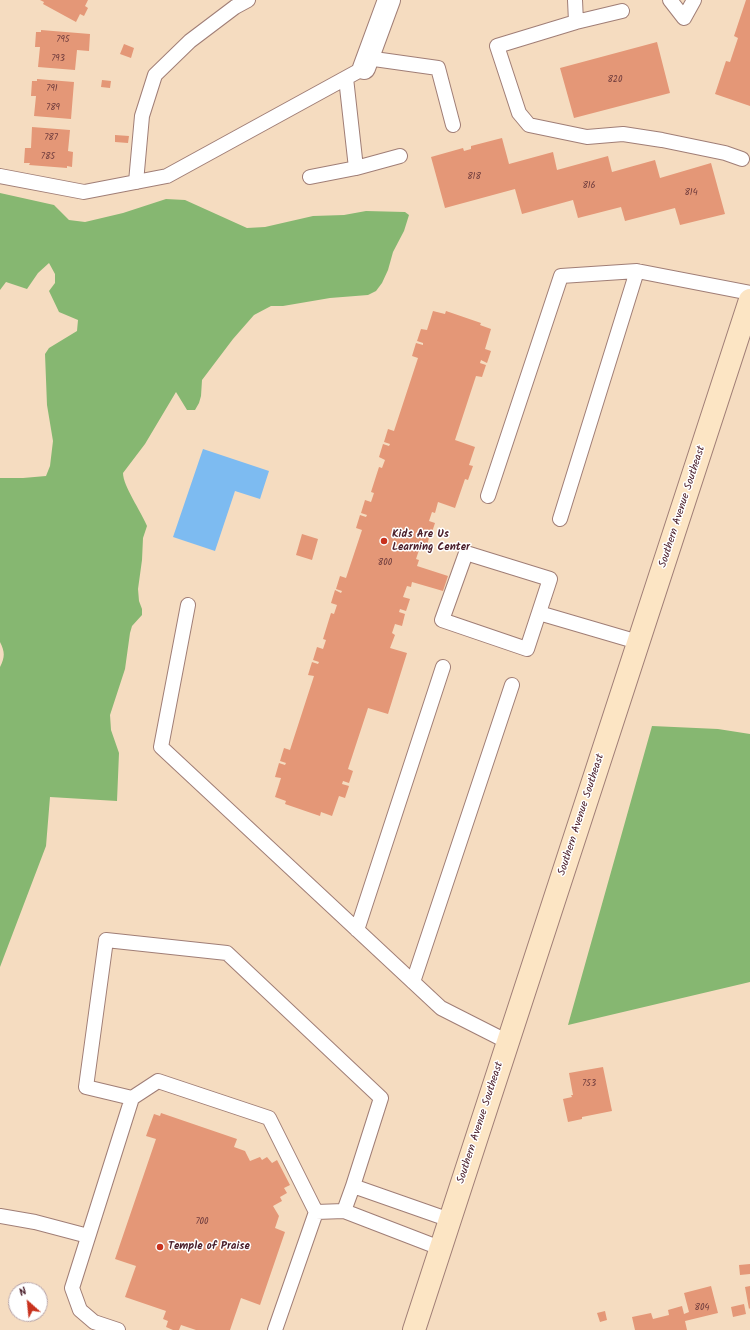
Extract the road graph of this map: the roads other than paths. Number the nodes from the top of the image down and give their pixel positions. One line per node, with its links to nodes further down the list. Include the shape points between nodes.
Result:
1 (248, 0): 15 (lane, via 190,42 155,75 142,116)
2 (389, 0): 8 (street)
3 (574, 0): 7 (lane)
4 (670, 0): 5 (lane, via 684,18)
5 (694, 0)
6 (622, 11): 7 (lane)
7 (576, 22): 11 (lane, via 497,46 519,114 530,125 587,137 623,134)
8 (359, 68): 9 (lane, via 438,68); 12 (lane); 15 (lane, via 167,176)
9 (454, 125)
10 (400, 156): 12 (lane)
11 (742, 159)
12 (356, 168): 14 (lane)
13 (0, 176): 15 (lane, via 84,192)
14 (310, 177)
15 (136, 182)
16 (637, 271): 17 (lane); 19 (lane, via 561,276); 20 (lane)
17 (750, 293)
18 (750, 300): 23 (main road, Southern Avenue Southeast)
19 (488, 496)
20 (560, 519)
21 (188, 606): 26 (lane, via 161,747)
22 (539, 613): 22 (lane, via 526,649 442,620 466,553 550,579); 23 (lane)
23 (638, 642): 28 (main road, Southern Avenue Southeast)
24 (443, 667): 26 (lane)
25 (512, 685): 27 (lane)
26 (357, 930): 27 (lane)
27 (413, 982): 28 (lane, via 441,1008)
28 (508, 1042): 34 (main road, Southern Avenue Southeast)
29 (132, 1098): 30 (lane, via 86,1086 106,940 227,953 381,1098); 32 (lane, via 158,1082 269,1118); 35 (lane)
30 (353, 1186): 31 (lane); 34 (lane)
31 (344, 1211): 32 (lane); 36 (lane)
32 (316, 1212): 38 (lane)
33 (0, 1216): 35 (lane)
34 (450, 1220): 36 (main road, Southern Avenue Southeast)
35 (88, 1236): 37 (lane, via 72,1288 80,1310 94,1322)
36 (440, 1248): 39 (main road, Southern Avenue Southeast)
37 (118, 1330)
38 (276, 1330)
39 (414, 1330)

